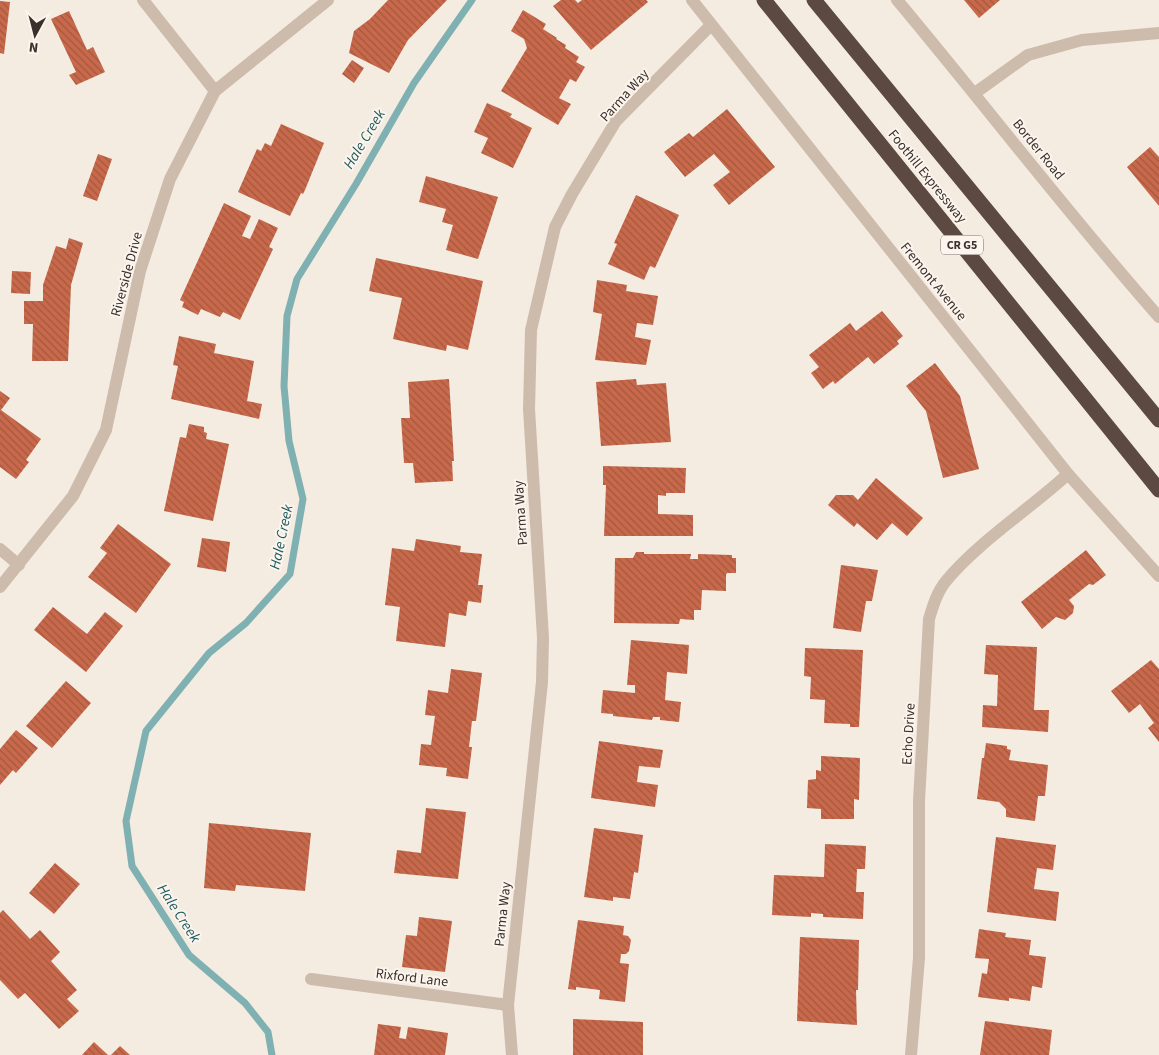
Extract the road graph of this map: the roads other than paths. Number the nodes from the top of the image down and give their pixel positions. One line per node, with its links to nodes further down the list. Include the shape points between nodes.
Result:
1 (143, 0): 9 (street)
2 (328, 0): 9 (street, Riverside Drive)
3 (692, 0): 7 (street, Fremont Avenue)
4 (764, 0): 14 (highway, Foothill Expressway / CR G5)
5 (814, 0): 12 (highway, Foothill Expressway / CR G5)
6 (897, 0): 10 (street, Border Road)
7 (710, 25): 13 (street, Fremont Avenue); 20 (street, Parma Way, via 616,121 580,179 555,227 530,330 529,409 543,638 542,673)
8 (1159, 33): 10 (street, via 1082,40 1028,55)
9 (215, 91): 16 (street, Riverside Drive, via 170,179 140,271 106,430 73,496)
10 (975, 93): 11 (street, Border Road, via 1106,257)
11 (1159, 316)
12 (1159, 420)
13 (1068, 474): 17 (street, Fremont Avenue); 22 (street, Echo Drive, via 965,561 935,599 929,619 919,801 919,958)
14 (1159, 490)
15 (0, 549): 16 (street)
16 (19, 565): 18 (street, Riverside Drive)
17 (1159, 576)
18 (0, 587)
19 (311, 979): 20 (street, Rixford Lane)
20 (508, 1004): 21 (street, Parma Way)
21 (512, 1055)
22 (911, 1055)

